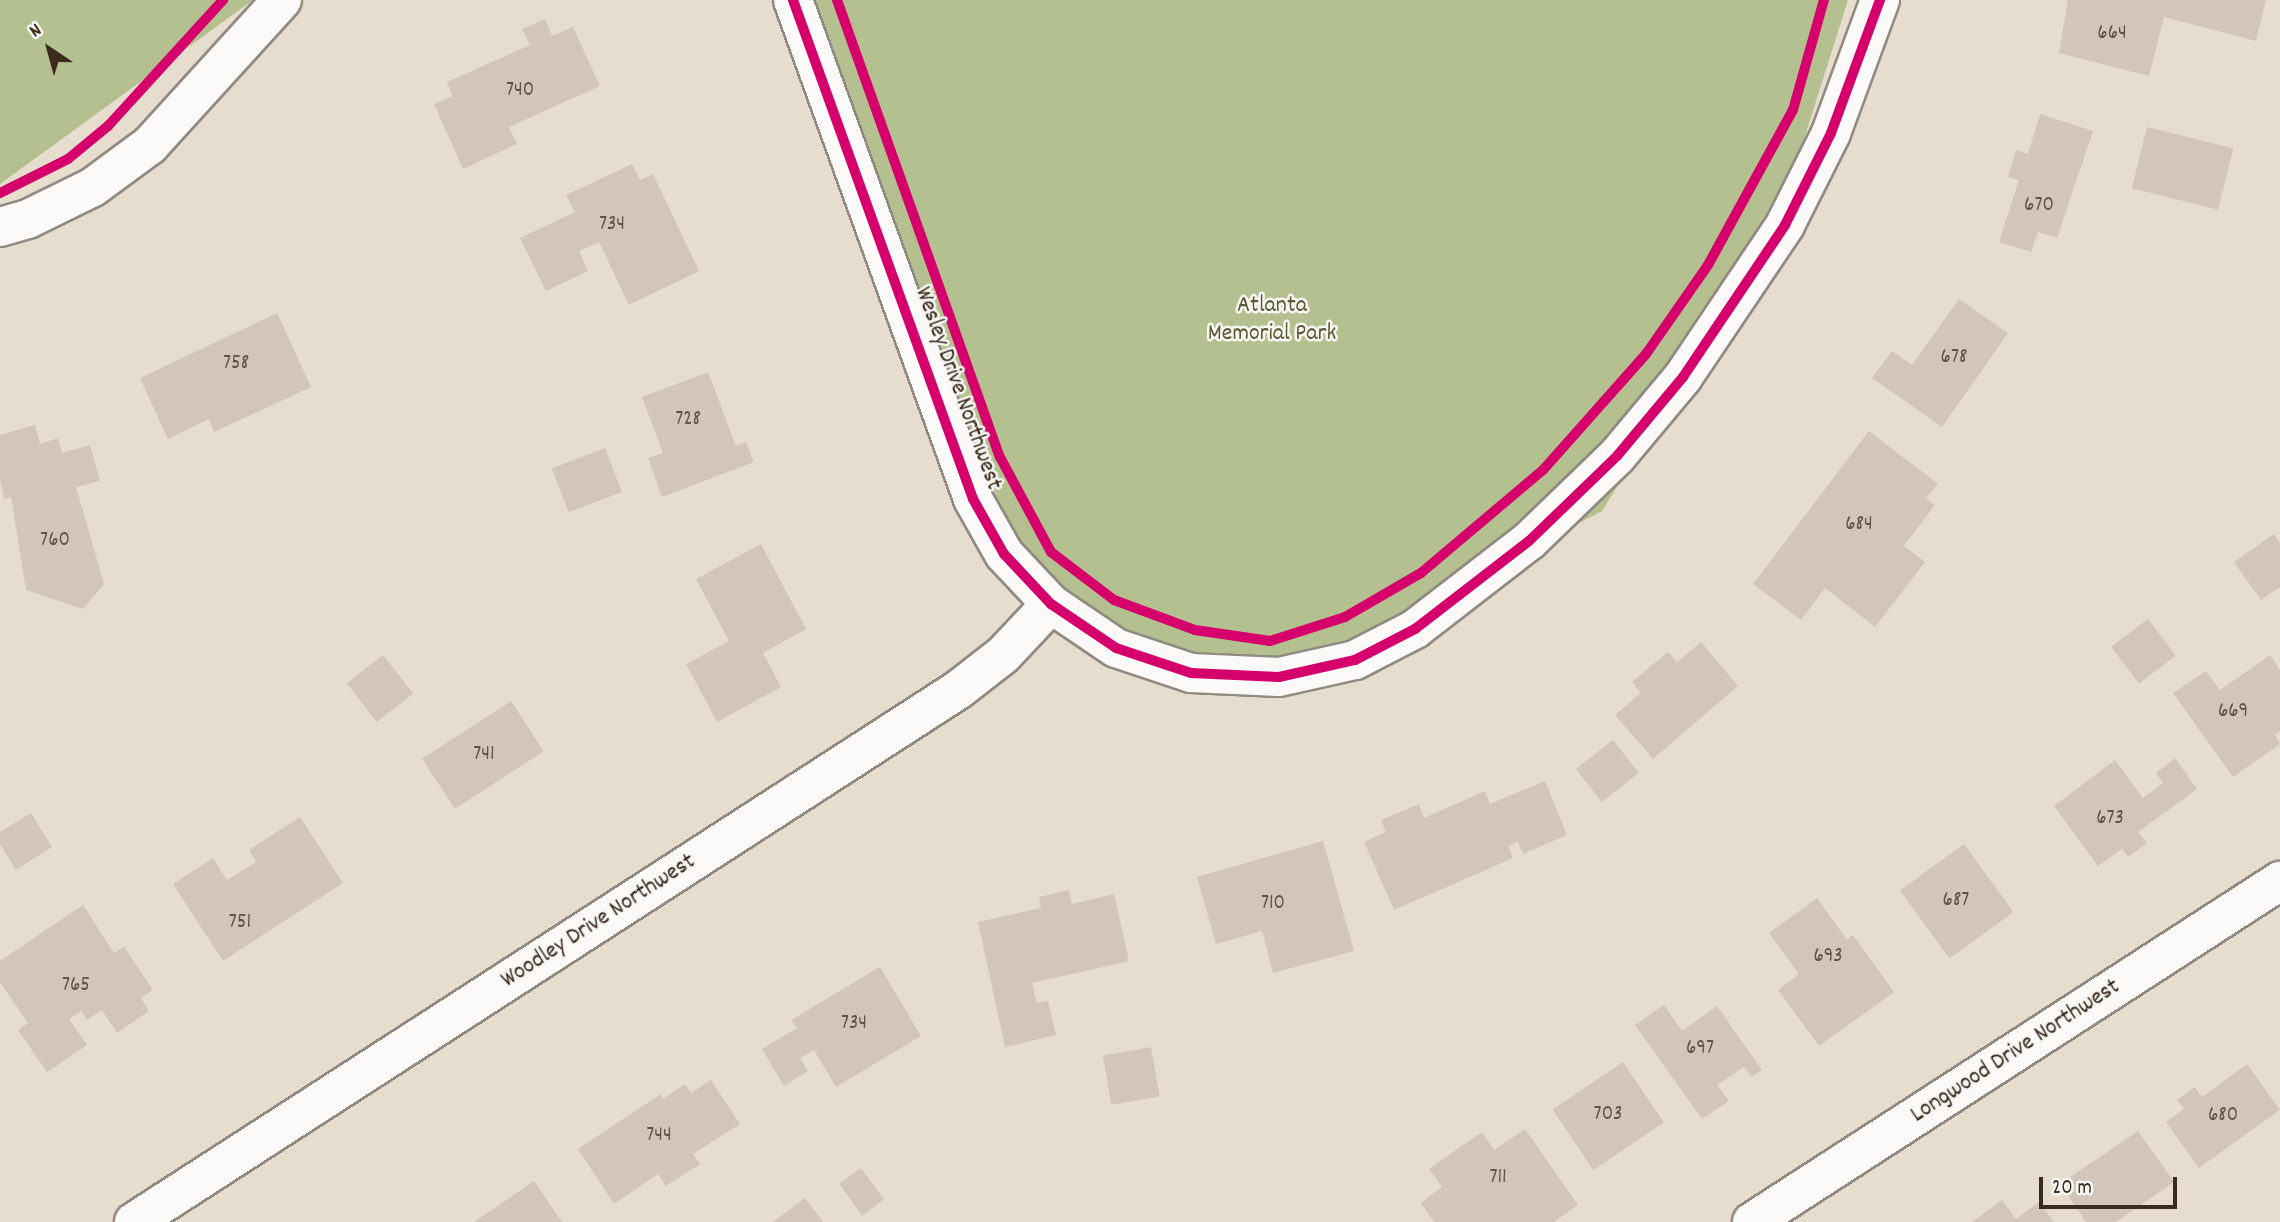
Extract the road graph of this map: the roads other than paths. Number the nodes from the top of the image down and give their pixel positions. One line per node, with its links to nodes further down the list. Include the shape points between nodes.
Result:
1 (282, 0): 4 (street, via 150,145 93,187 28,219)
2 (793, 0): 5 (street, Wesley Drive Northwest, via 972,499 1004,554)
3 (1880, 0): 5 (street, Wesley Drive Northwest, via 1830,133 1785,225 1683,377 1617,456 1529,541 1415,629 1354,660 1279,677 1191,673 1116,648)
4 (0, 227)
5 (1051, 604): 7 (street, Woodley Drive Northwest, via 1003,655 958,690)
6 (2280, 881): 8 (street, Longwood Drive Northwest)
7 (134, 1222)
8 (1752, 1222)

